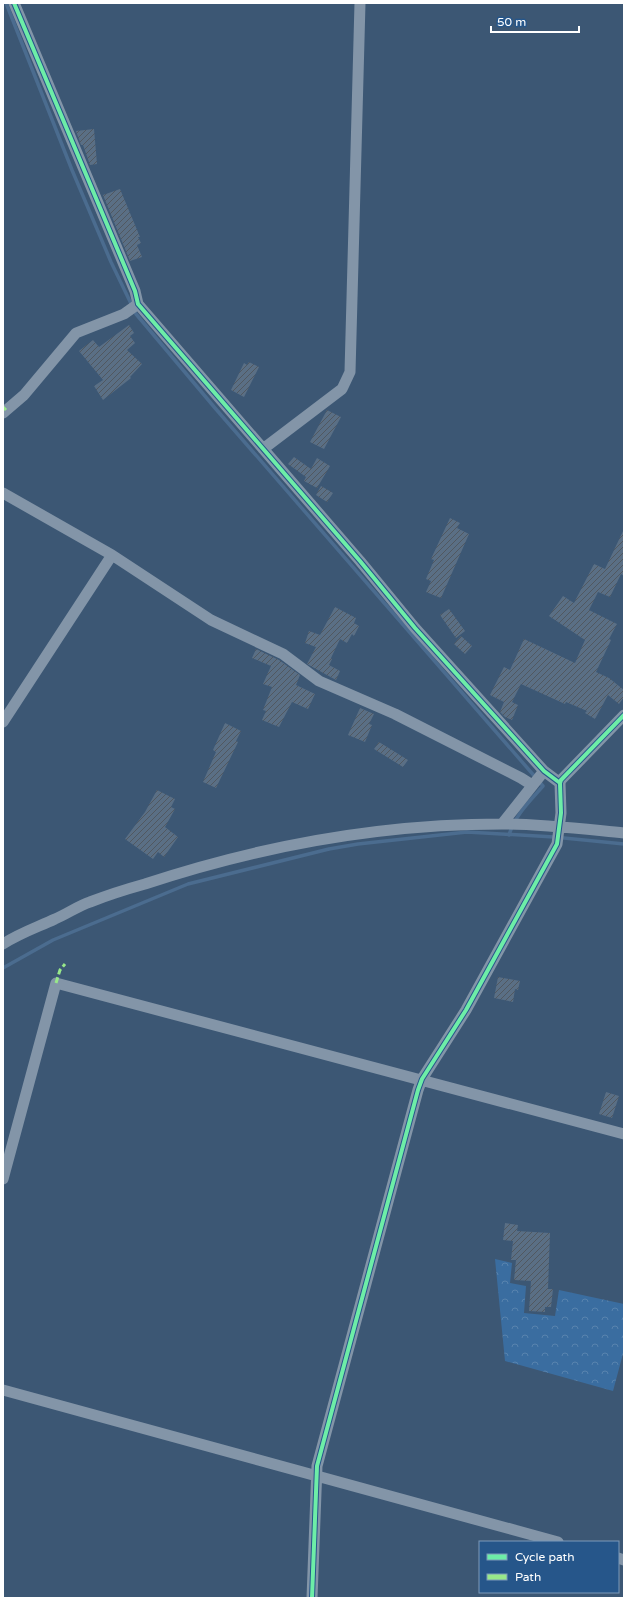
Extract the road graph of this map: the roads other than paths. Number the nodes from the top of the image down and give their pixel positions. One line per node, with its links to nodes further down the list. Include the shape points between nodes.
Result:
1 (14, 3): 3 (street, via 135,291)
2 (360, 3): 5 (street, via 350,372 342,389)
3 (138, 304): 4 (street, via 124,314 76,333 24,395); 5 (street)
4 (3, 413)
5 (263, 449): 10 (street, via 415,628)
6 (3, 493): 7 (street)
7 (112, 555): 9 (street); 12 (street, via 211,620 282,654 319,681 395,714)
8 (624, 715): 11 (street)
9 (3, 722)
10 (544, 771): 11 (street); 12 (street)
11 (560, 783): 14 (street)
12 (532, 785): 13 (street)
13 (502, 824): 14 (street); 16 (street, via 442,826 342,836 256,851 89,902)
14 (560, 829): 15 (street); 17 (street, via 557,844 466,1010)
15 (624, 833)
16 (3, 944)
17 (422, 1079): 18 (street); 19 (street, via 56,983); 21 (street)
18 (624, 1134)
19 (3, 1179)
20 (3, 1390): 21 (street)
21 (315, 1476): 22 (street); 23 (street)
22 (554, 1541)
23 (312, 1598)

